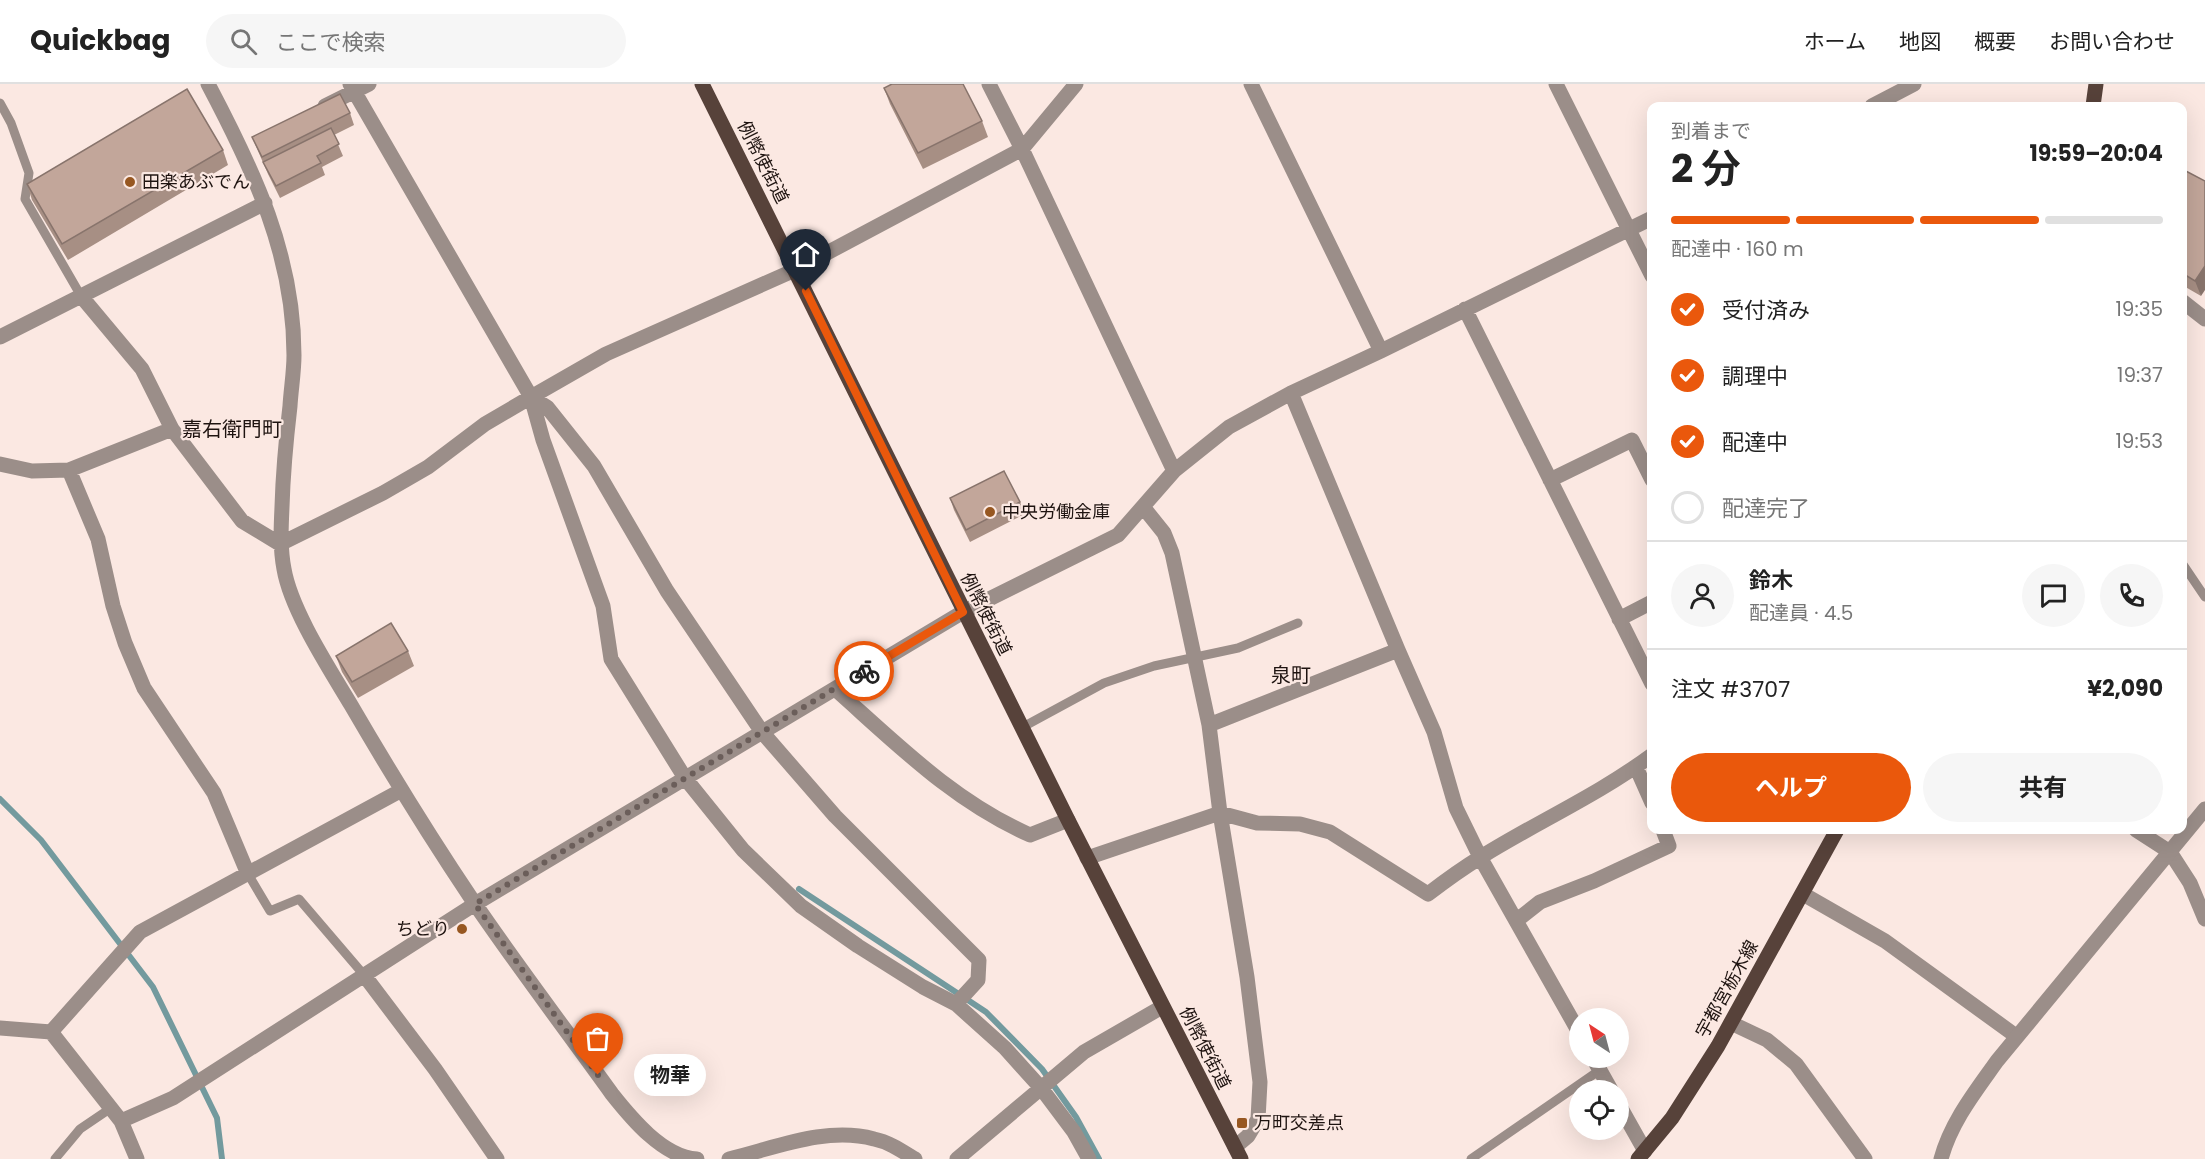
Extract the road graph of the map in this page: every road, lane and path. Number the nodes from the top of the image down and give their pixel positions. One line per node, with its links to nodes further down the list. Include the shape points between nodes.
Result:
1 (208, 84): 16 (street, via 246,144)
2 (369, 84): 10 (street)
3 (702, 84): 20 (main road, 例幣使街道)
4 (989, 84): 15 (street)
5 (1076, 84): 15 (street)
6 (1251, 84): 26 (street)
7 (1556, 84): 18 (street)
8 (1914, 84): 11 (street)
9 (2096, 84): 12 (main road)
10 (352, 88): 14 (street); 28 (street)
11 (1880, 102)
12 (2094, 102)
13 (0, 103): 21 (lane, via 29,174 25,199)
14 (313, 112)
15 (1022, 149): 20 (street); 33 (street)
16 (265, 204): 21 (street); 36 (street, via 283,256 291,300 294,356)
17 (1647, 220): 18 (street)
18 (1628, 229): 19 (street); 23 (street)
19 (1647, 266)
20 (795, 270): 28 (street, via 606,354); 40 (main road, 例幣使街道)
21 (81, 296): 25 (street); 29 (street, via 142,369)
22 (2187, 306): 24 (street)
23 (1465, 309): 26 (street); 34 (street)
24 (2205, 319)
25 (0, 337)
26 (1381, 351): 27 (street)
27 (1292, 393): 33 (street, via 1229,426); 43 (street)
28 (531, 397): 36 (street, via 485,424 428,467); 49 (street, via 547,407 594,466 667,591); 52 (street, via 603,606 611,659)
29 (172, 429): 31 (street); 36 (street, via 242,521)
30 (0, 464): 31 (street, via 32,471)
31 (69, 470): 66 (street, via 98,539 113,606 144,688 214,793)
32 (1647, 470): 34 (street, via 1632,440)
33 (1174, 471): 35 (street)
34 (1550, 480): 41 (street)
35 (1144, 508): 40 (street, via 1118,535); 44 (street, via 1164,533 1172,553)
36 (280, 544): 53 (street, via 284,572 296,605)
37 (2187, 570): 38 (lane)
38 (2205, 597)
39 (1647, 605): 41 (street)
40 (963, 612): 46 (street); 48 (main road, 例幣使街道)
41 (1619, 619): 45 (street)
42 (1298, 623): 44 (lane, via 1238,648)
43 (1398, 650): 47 (street); 64 (street, via 1434,732 1456,808)
44 (1195, 657): 47 (street); 48 (lane, via 1104,683)
45 (1647, 674)
46 (835, 689): 49 (street); 57 (street, via 940,782 1001,822 1030,835)
47 (1209, 724): 56 (street)
48 (1022, 728): 57 (main road, 例幣使街道)
49 (762, 732): 52 (street); 72 (street, via 836,816 979,960 978,980)
50 (1647, 759): 51 (street)
51 (1636, 767): 54 (street); 64 (street)
52 (685, 778): 68 (street); 72 (street, via 743,850 801,906 858,946)
53 (400, 790): 66 (street); 68 (street)
54 (1647, 792)
55 (2205, 809): 58 (street)
56 (1220, 813): 64 (street, via 1257,823 1300,824 1330,832 1428,894); 65 (street); 84 (street, via 1260,1082 1258,1119)
57 (1068, 820): 65 (main road, 例幣使街道)
58 (2187, 831)
59 (1664, 834): 70 (street, via 1669,846 1540,902)
60 (1835, 834): 67 (main road, 宇都宮栃木線)
61 (2142, 834): 63 (street)
62 (2185, 834): 63 (street)
63 (2170, 852): 69 (street, via 2190,883); 78 (street)
64 (1480, 857): 70 (street)
65 (1087, 858): 73 (main road, 例幣使街道)
66 (248, 874): 71 (lane, via 270,911 299,899); 77 (street, via 140,932)
67 (1803, 894): 75 (main road, 宇都宮栃木線); 78 (street, via 1885,941)
68 (475, 904): 71 (street); 89 (street, via 636,1124 663,1145)
69 (2205, 919)
70 (1516, 921): 74 (street)
71 (364, 975): 82 (street, via 173,1098); 88 (street)
72 (956, 1004): 80 (street, via 1005,1048)
73 (1162, 1007): 80 (street, via 1083,1052); 84 (main road, 例幣使街道)
74 (1569, 1015)
75 (1731, 1023): 85 (main road, 宇都宮栃木線, via 1672,1118); 96 (street, via 1767,1040 1796,1064)
76 (0, 1028): 77 (street)
77 (51, 1032): 81 (street)
78 (2016, 1036): 97 (street, via 1965,1105)
79 (1591, 1068): 95 (lane)
80 (1041, 1088): 93 (street); 94 (street)
81 (111, 1108): 82 (street); 86 (lane, via 80,1130)
82 (121, 1121): 87 (street)
83 (1629, 1127): 85 (street)
84 (1238, 1153)
85 (1642, 1155)
86 (55, 1159)
87 (137, 1159)
88 (497, 1159)
89 (691, 1159): 90 (street)
90 (698, 1159)
91 (729, 1159): 92 (street, via 815,1137 845,1135 874,1138)
92 (915, 1159)
93 (957, 1159)
94 (1089, 1159)
95 (1471, 1159)
96 (1865, 1159)
97 (1941, 1159)

